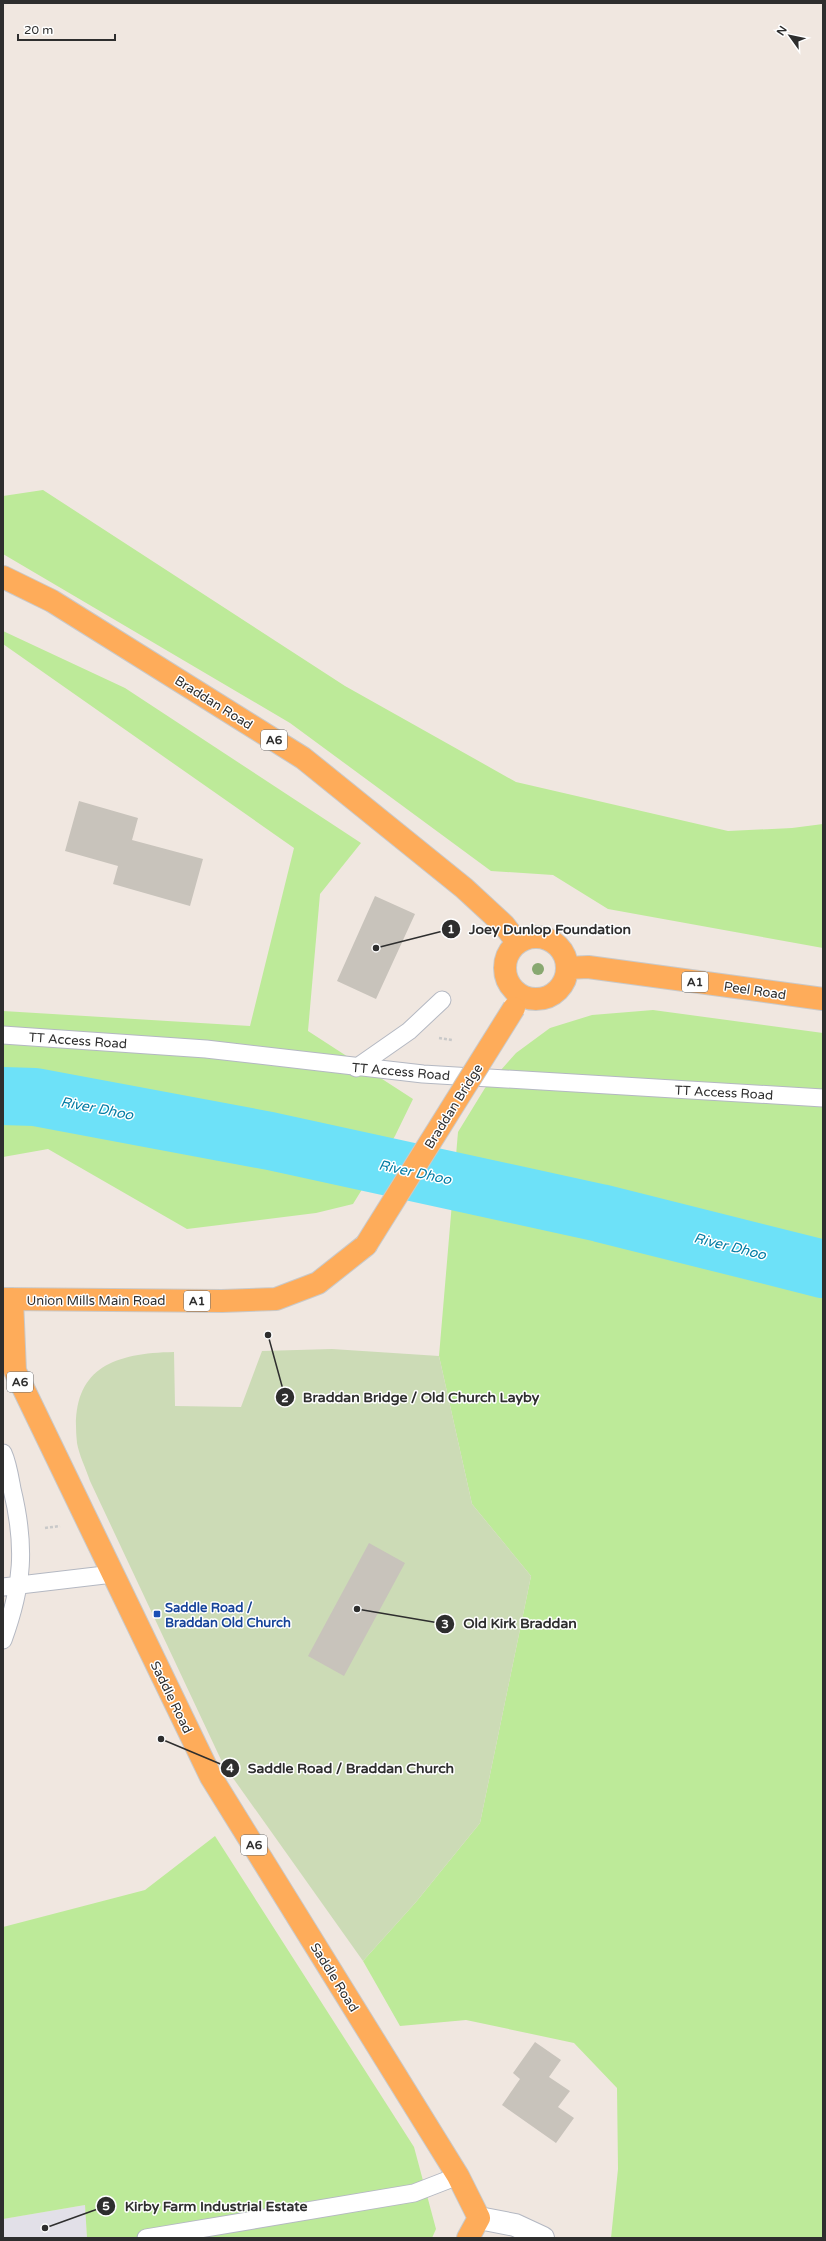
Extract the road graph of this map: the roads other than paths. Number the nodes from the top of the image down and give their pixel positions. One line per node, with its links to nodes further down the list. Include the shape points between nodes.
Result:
1 (3, 577): 2 (highway, Braddan Road / A6, via 52,601 303,758 464,888 504,924)
2 (518, 942): 3 (highway, via 530,937 544,937 556,943 564,954); 6 (highway, via 507,954 504,970)
3 (568, 968): 4 (highway, Peel Road / A1, via 588,967); 6 (highway, via 563,983 552,995)
4 (823, 999)
5 (442, 1000): 8 (lane, via 408,1031)
6 (518, 1002): 10 (highway, Braddan Bridge / A1, bridge)
7 (3, 1035): 8 (lane, TT Access Road, via 206,1049)
8 (356, 1068): 9 (lane, TT Access Road)
9 (823, 1098)
10 (366, 1245): 11 (highway, Union Mills Main Road / A1, via 318,1282 276,1299)
11 (8, 1299): 13 (highway, Saddle Road / A6, via 15,1371)
12 (3, 1453): 14 (lane, via 22,1539 22,1567)
13 (113, 1574): 14 (lane); 16 (highway, Saddle Road / A6, via 211,1777)
14 (11, 1585): 15 (lane, via 14,1607)
15 (3, 1640)
16 (458, 2176): 17 (highway, Saddle Road / A6); 18 (lane, via 414,2193)
17 (479, 2218): 19 (highway); 20 (main road, via 515,2225)
18 (146, 2238)
19 (468, 2238)
20 (543, 2238)

